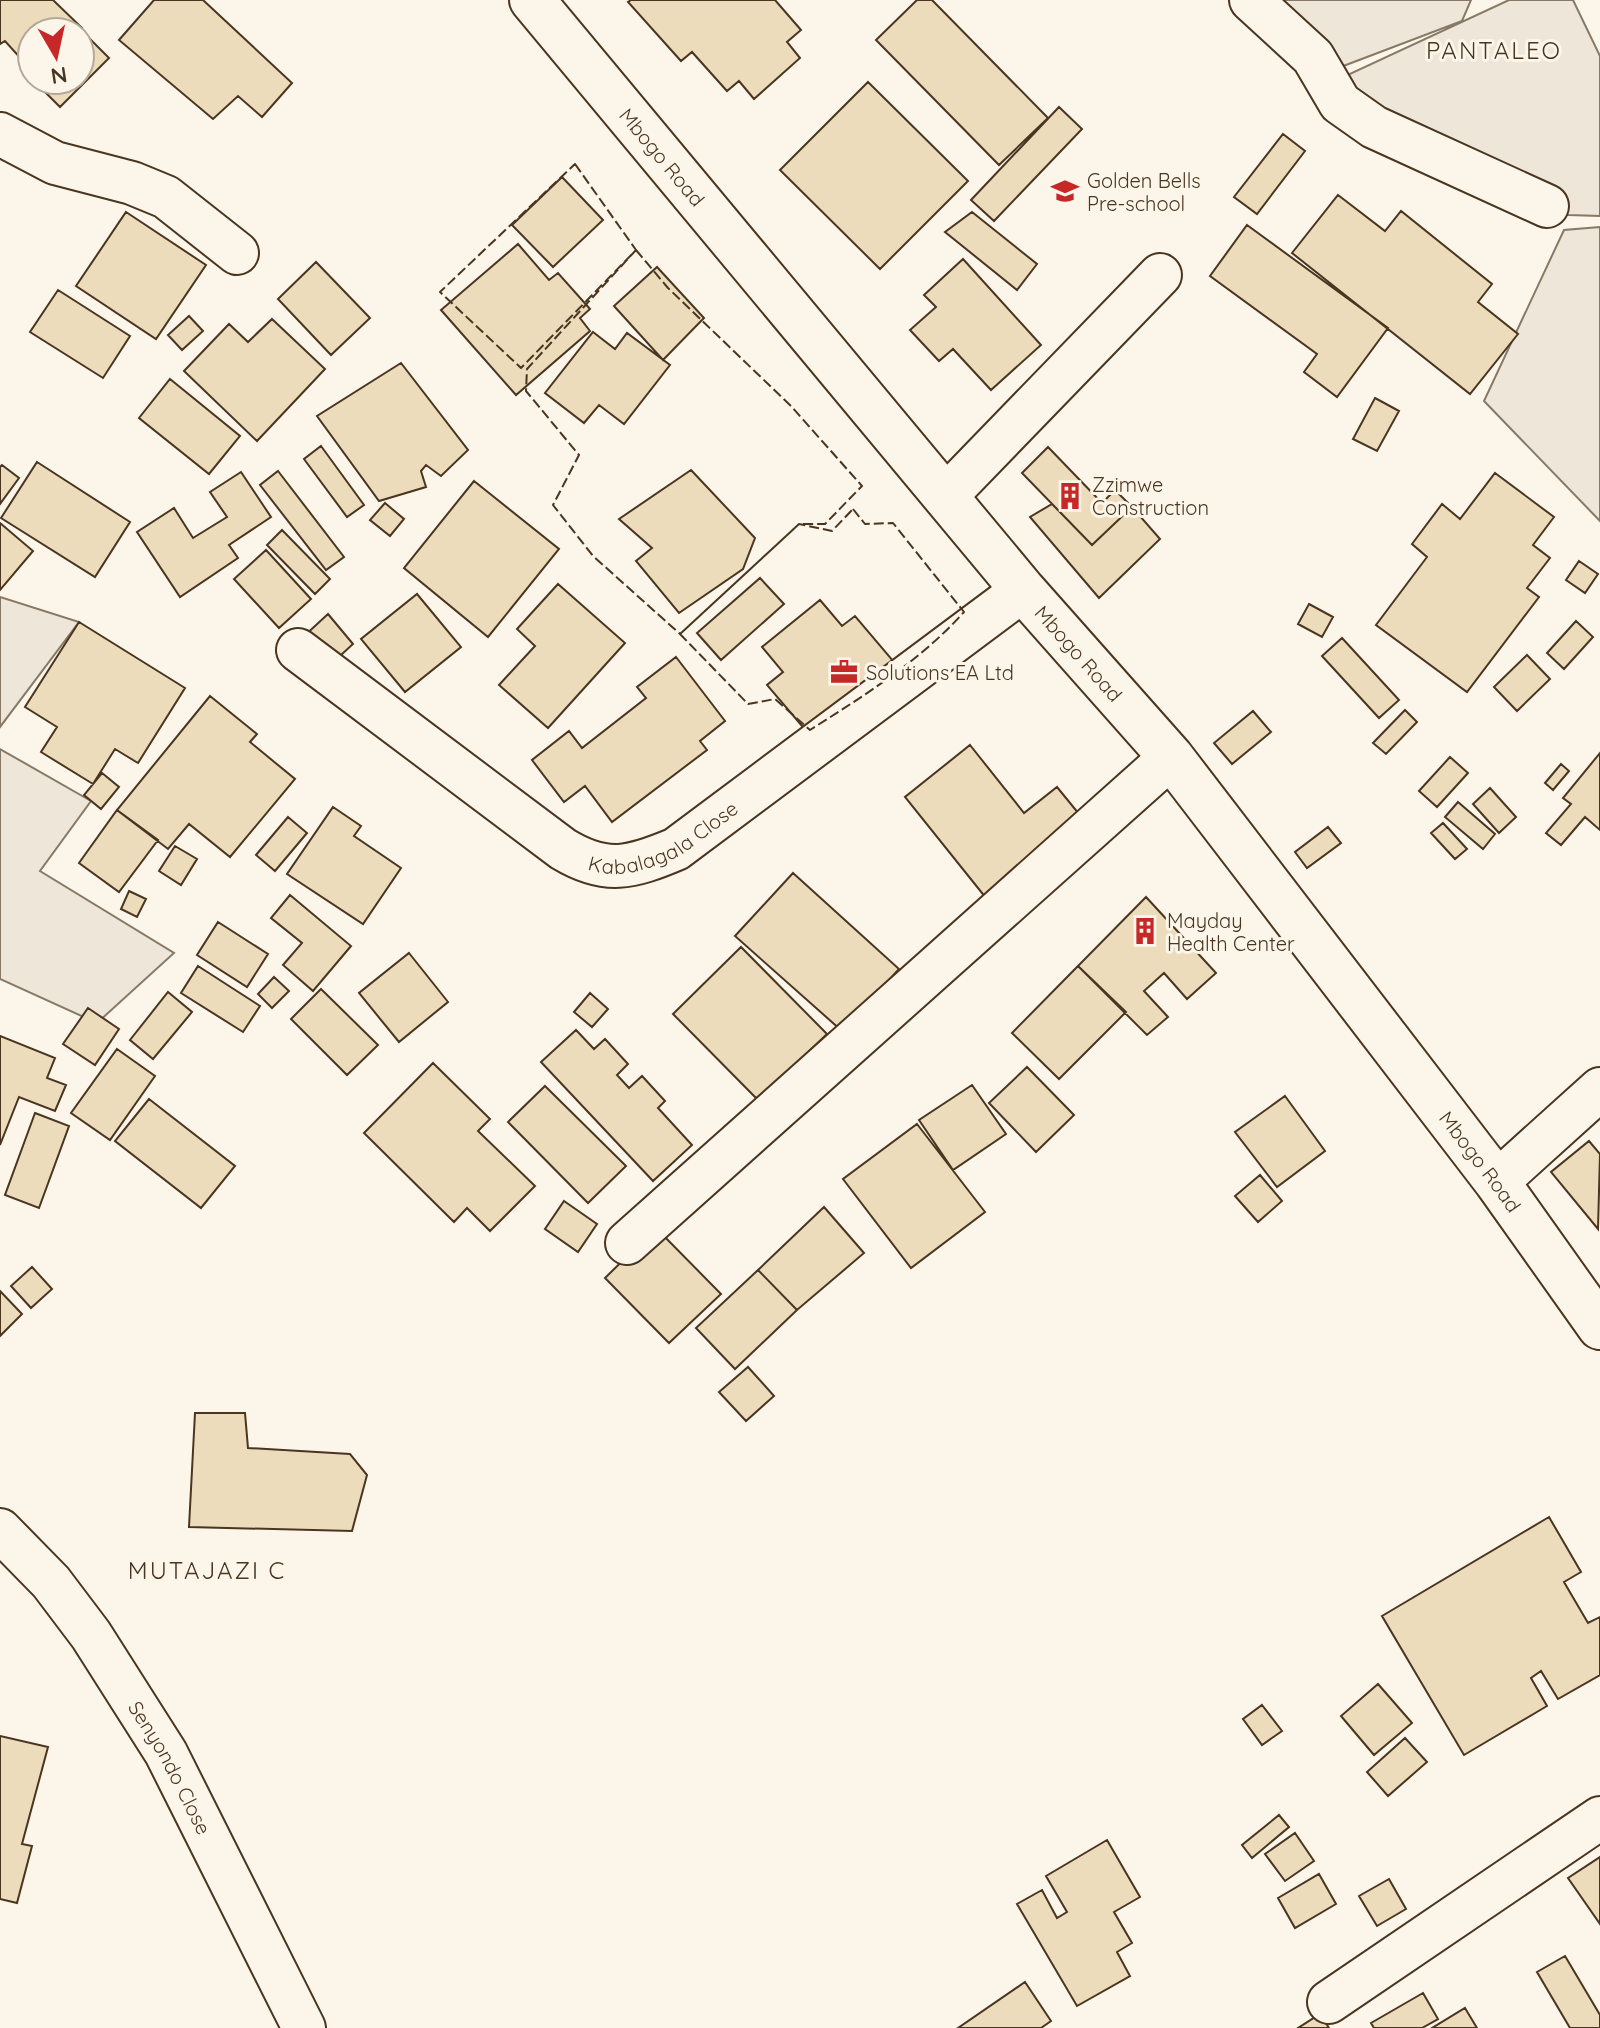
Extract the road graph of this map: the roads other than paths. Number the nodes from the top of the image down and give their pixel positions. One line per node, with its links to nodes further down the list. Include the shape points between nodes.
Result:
1 (532, 0): 7 (street, Mbogo Road)
2 (1251, 0): 4 (street, via 1313,57 1340,103 1362,119)
3 (0, 134): 5 (street, via 55,163 166,197)
4 (1547, 206)
5 (237, 253)
6 (1160, 275): 7 (street)
7 (945, 497): 8 (street, Mbogo Road)
8 (1023, 590): 9 (street, Kabalagala Close, via 676,849 629,865 590,865 563,849); 10 (street, Mbogo Road)
9 (298, 650)
10 (1171, 757): 12 (street, Mbogo Road); 13 (street)
11 (1600, 1089): 12 (street)
12 (1497, 1182): 14 (street, Mbogo Road)
13 (627, 1243)
14 (1600, 1327)
15 (0, 1530): 18 (street, Senyondo Close, via 75,1614 166,1753)
16 (1600, 1818): 17 (street)
17 (1329, 2002)
18 (304, 2028)

